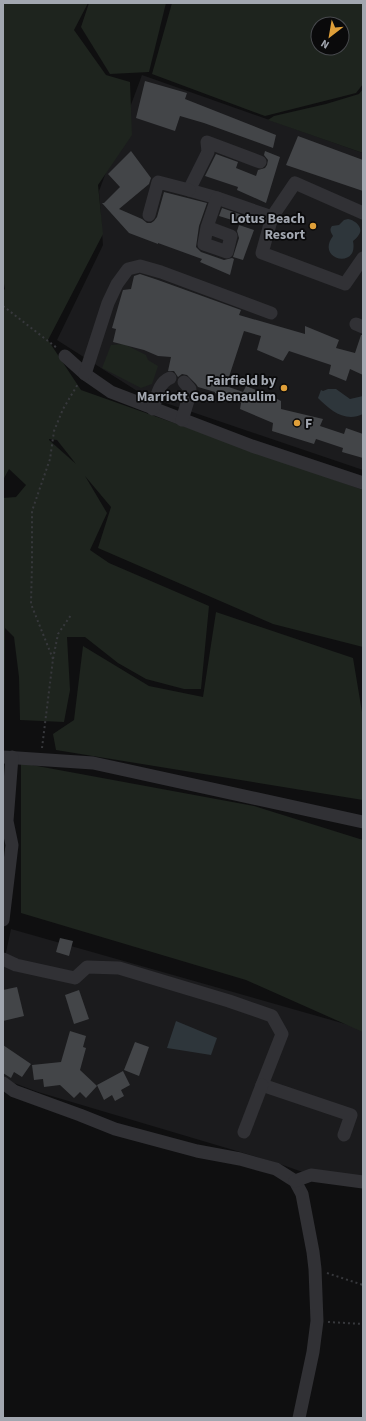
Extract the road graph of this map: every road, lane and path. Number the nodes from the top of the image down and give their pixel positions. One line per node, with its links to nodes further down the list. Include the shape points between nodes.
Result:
1 (260, 162): 2 (street, via 204,144)
2 (189, 190): 3 (street); 5 (street, via 158,182)
3 (217, 198): 6 (street); 7 (street)
4 (363, 213): 6 (street, via 295,183)
5 (148, 215)
6 (272, 217): 8 (street, via 262,253 346,284)
7 (207, 227)
8 (363, 258)
9 (3, 306): 11 (path)
10 (271, 314): 12 (street, via 161,272 140,266 128,269 108,303)
11 (65, 356): 12 (street)
12 (85, 374): 15 (street, via 111,392); 19 (path, via 54,431 50,459 32,511 30,604)
13 (170, 378): 15 (street, via 161,384)
14 (184, 382): 16 (street, via 190,389)
15 (153, 409): 16 (street)
16 (182, 420): 17 (street)
17 (363, 483)
18 (71, 615): 19 (path, via 58,634)
19 (53, 659): 21 (path)
20 (7, 757): 21 (street); 23 (street, via 7,821 12,845)
21 (40, 759): 22 (street, via 93,763)
22 (363, 822)
23 (3, 920)
24 (3, 958): 26 (street, via 16,965 75,978 87,967 119,968 272,1016 282,1034)
25 (3, 1083): 29 (street, via 14,1091 114,1129 276,1169)
26 (262, 1085): 27 (street); 28 (street, via 351,1115)
27 (244, 1132)
28 (344, 1135)
29 (295, 1182): 30 (street, via 311,1175); 31 (street, via 302,1194)
30 (363, 1182)
31 (315, 1269): 32 (path); 33 (street)
32 (363, 1285)
33 (317, 1321): 34 (path); 35 (street)
34 (363, 1324)
35 (299, 1418)

